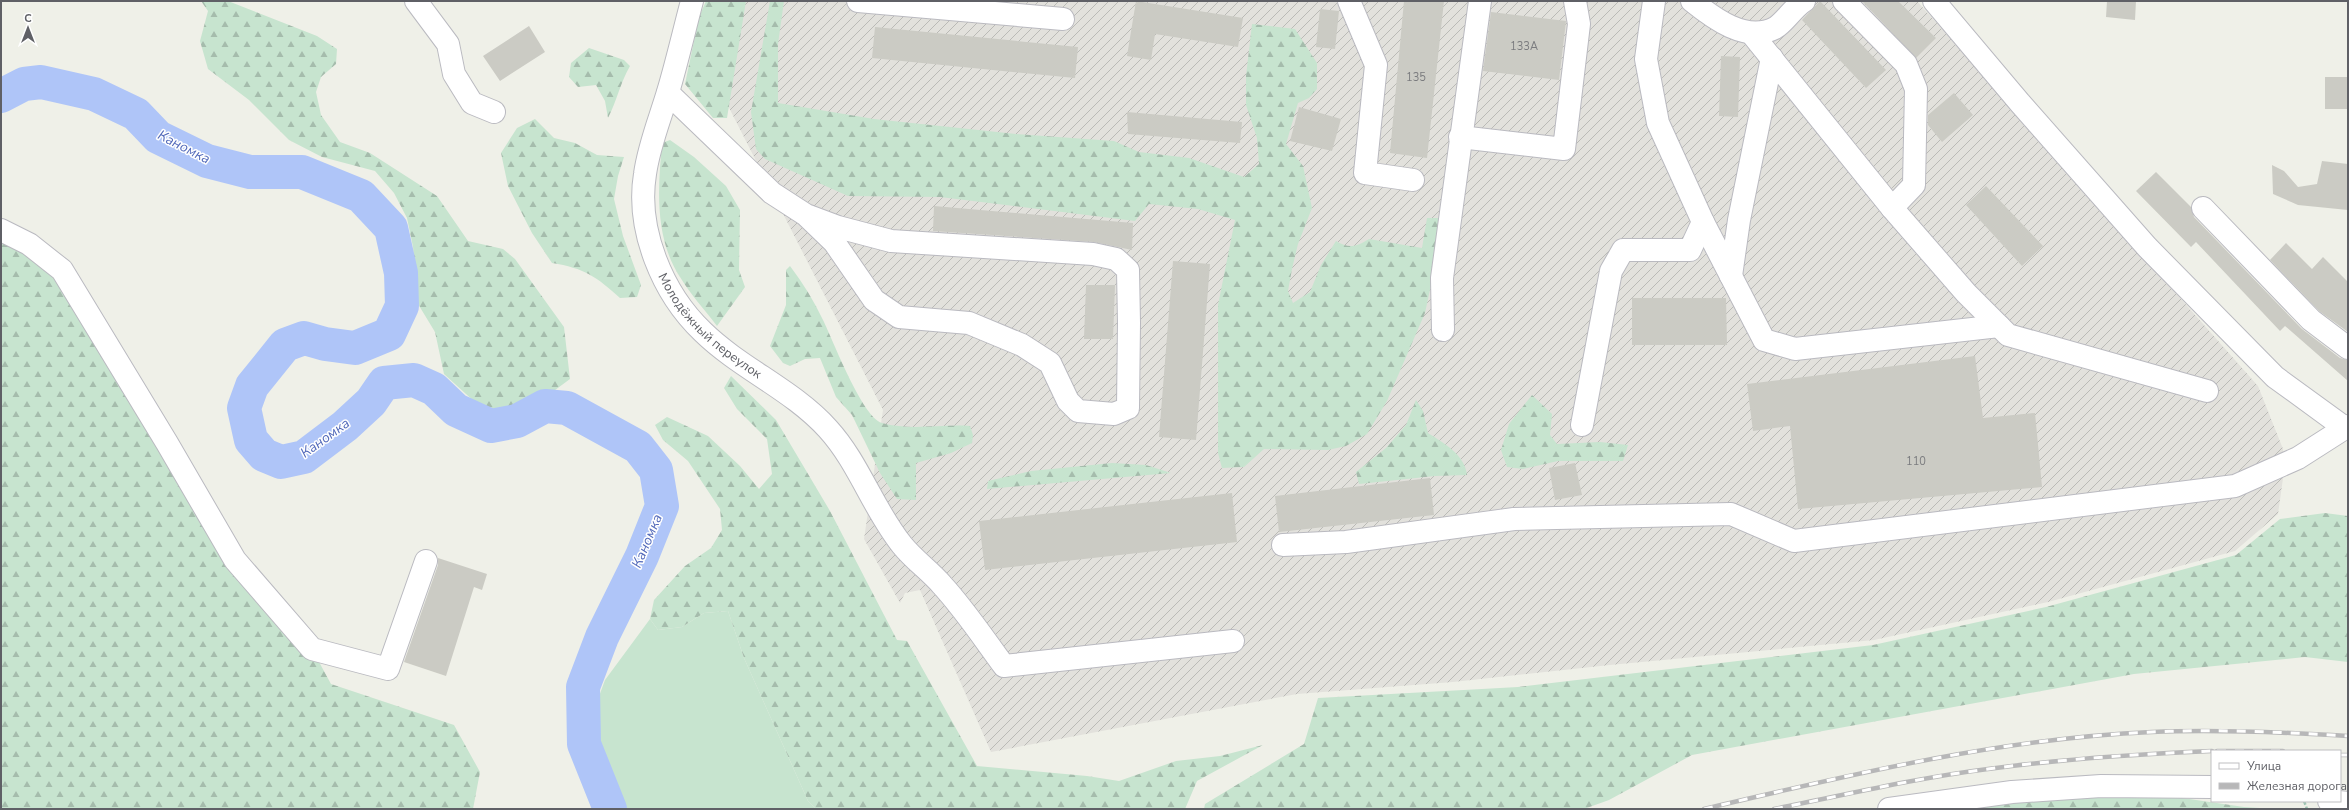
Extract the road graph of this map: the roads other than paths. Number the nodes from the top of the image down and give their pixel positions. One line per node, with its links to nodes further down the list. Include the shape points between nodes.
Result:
1 (416, 1): 16 (street, via 448,44 454,74 472,103)
2 (692, 1): 15 (street, Молодёжный переулок)
3 (858, 1): 12 (street)
4 (1349, 1): 18 (street, via 1376,65 1365,173)
5 (1480, 1): 17 (street)
6 (1575, 1): 17 (street, via 1579,24 1564,149)
7 (1654, 1): 22 (street, via 1646,59 1658,123)
8 (1692, 1): 13 (street, via 1714,19)
9 (1804, 1): 13 (street, via 1794,7 1776,28)
10 (1844, 1): 19 (street, via 1906,64 1916,89 1914,185)
11 (1934, 1): 30 (street, via 2147,247 2275,377)
12 (1063, 19)
13 (1752, 34): 14 (street)
14 (1772, 58): 19 (street); 24 (street, via 1739,220)
15 (668, 93): 21 (street, via 772,193); 33 (street, Молодёжный переулок, via 654,132 646,167 643,204 650,247 660,272 701,331 742,366 806,407 828,429 846,451 902,545 943,586 1004,666)
16 (494, 112)
17 (1460, 137): 26 (street, via 1442,278)
18 (1413, 180)
19 (1892, 208): 25 (street, via 1966,293)
20 (2203, 208): 27 (street, via 2311,320)
21 (806, 215): 21 (street, via 838,228 891,241 1093,254 1116,259 1128,270 1128,408 1114,414 1078,411 1068,401 1050,363 1022,345 968,323 899,317 874,300 834,242)
22 (1703, 222): 24 (street); 29 (street, via 1690,250 1624,250 1611,271)
23 (1, 230): 32 (street, via 29,244 62,270 235,560 312,649 388,669)
24 (1731, 276): 25 (street, via 1764,340 1795,349)
25 (2000, 326): 28 (street, via 2008,335)
26 (1443, 330)
27 (2348, 348)
28 (2207, 392)
29 (1582, 425)
30 (2346, 427): 31 (street, via 2298,458 2234,486 1794,541 1731,514 1514,519 1346,542)
31 (1283, 545)
32 (426, 561)
33 (1233, 641)
34 (2211, 787): 35 (street, via 2079,788 2012,792)
35 (1889, 809)

